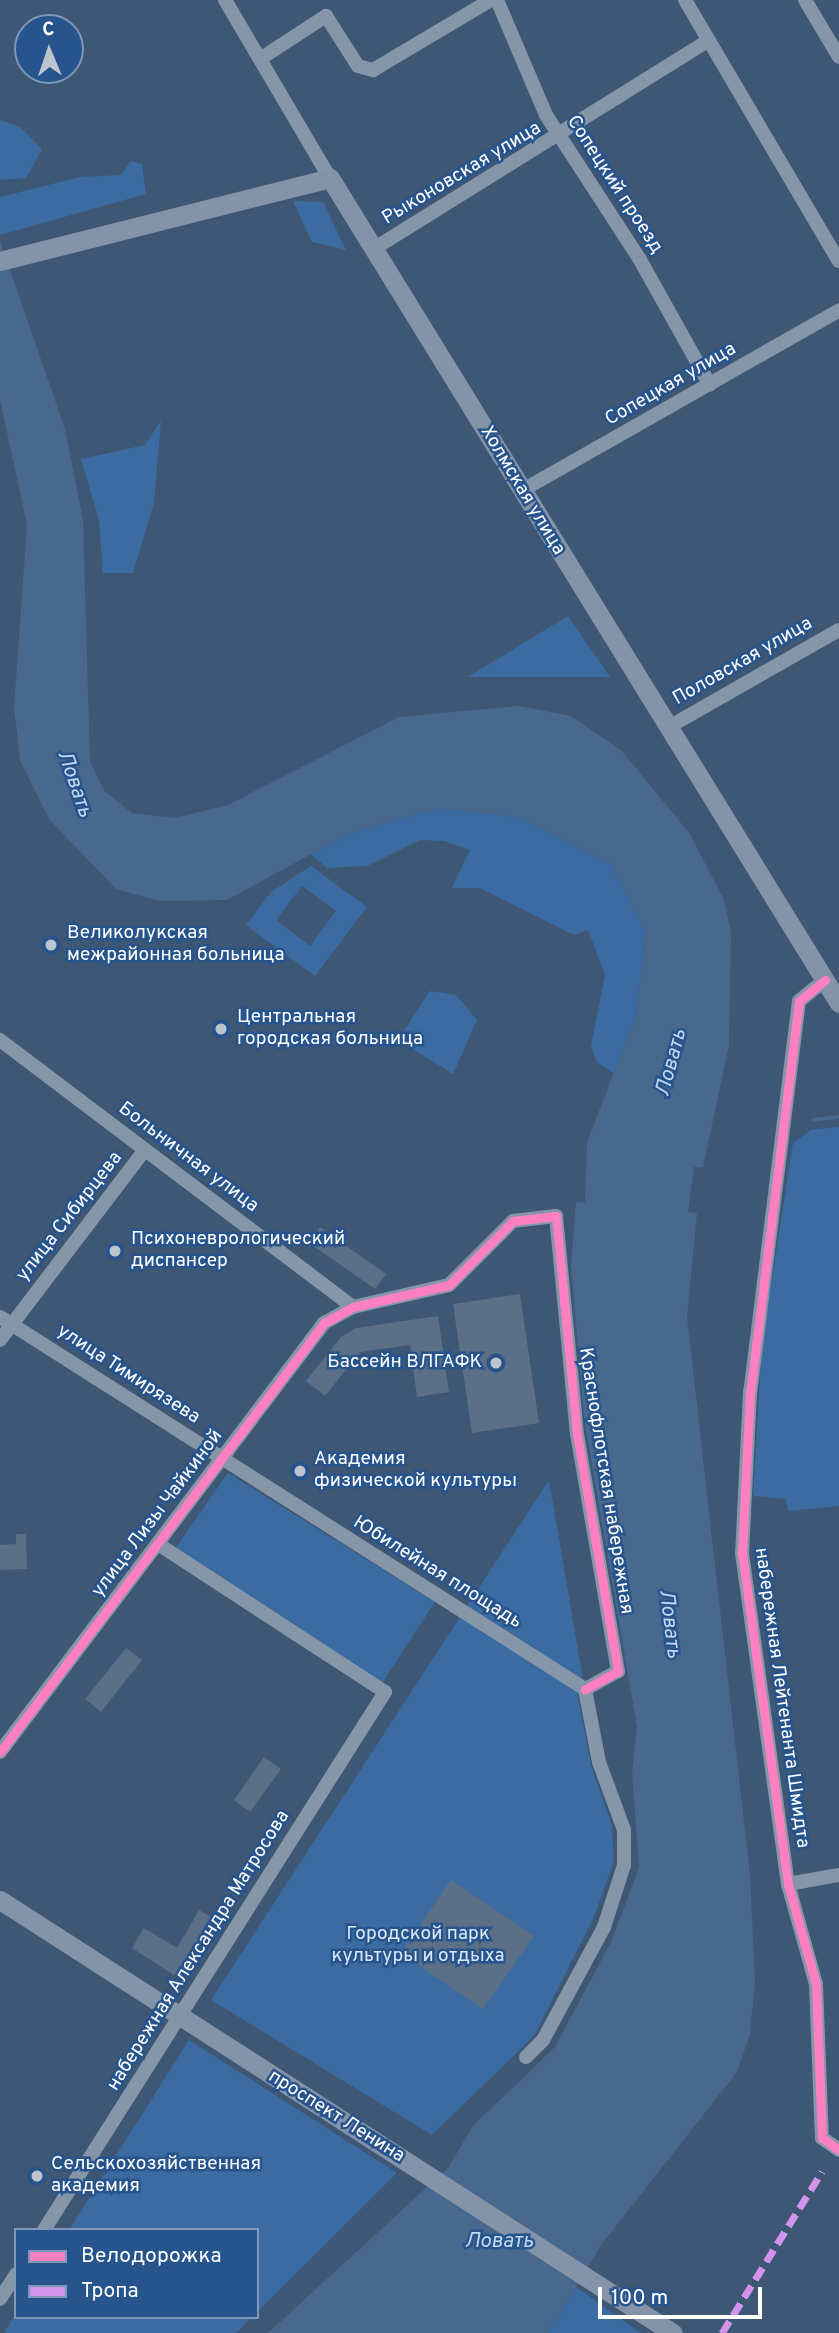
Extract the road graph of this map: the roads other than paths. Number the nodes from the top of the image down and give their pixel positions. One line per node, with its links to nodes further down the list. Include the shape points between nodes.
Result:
1 (225, 0): 8 (street, Холмская улица)
2 (491, 0): 8 (street, via 373,70 358,66 326,16)
3 (496, 0): 9 (street, Сопецкий проезд)
4 (685, 0): 6 (street)
5 (805, 0): 7 (street)
6 (708, 41): 9 (street, Рыконовская улица); 13 (street)
7 (839, 57)
8 (260, 59): 10 (street, Холмская улица)
9 (561, 138): 11 (street, Рыконовская улица); 15 (street, Сопецкий проезд, via 639,258)
10 (330, 178): 11 (main road, Холмская улица); 12 (main road)
11 (375, 248): 16 (main road, Холмская улица)
12 (7, 259)
13 (839, 261)
14 (839, 310): 15 (street, Сопецкая улица)
15 (710, 385): 16 (street, Сопецкая улица)
16 (522, 491): 18 (main road, Холмская улица)
17 (839, 630): 18 (street, Половская улица)
18 (667, 728): 19 (main road, Холмская улица)
19 (832, 976): 20 (main road, Холмская улица); 33 (street, набережная Лейтенанта Шмидта, via 799,1001 750,1391 742,1553)
20 (839, 1003)
21 (0, 1041): 22 (street, Больничная улица)
22 (145, 1150): 24 (street, Больничная улица); 25 (street, улица Сибирцева)
23 (556, 1216): 24 (street, улица Лизы Чайкиной, via 513,1221 449,1284); 30 (street, Краснофлотская набережная, via 576,1434 618,1671)
24 (353, 1307): 27 (street, улица Лизы Чайкиной, via 324,1323)
25 (6, 1321): 26 (street, улица Сибирцева); 27 (street, улица Тимирязева)
26 (0, 1340)
27 (221, 1458): 28 (street, улица Тимирязева); 29 (street, улица Лизы Чайкиной)
28 (269, 1490): 30 (street, Юбилейная площадь)
29 (158, 1544): 31 (street, улица Лизы Чайкиной); 35 (street, набережная Александра Матросова, via 385,1692)
30 (585, 1689): 36 (street, via 599,1762 624,1830 624,1864 604,1927 543,2039)
31 (0, 1752)
32 (839, 1875): 33 (street)
33 (788, 1884): 37 (street, набережная Лейтенанта Шмидта, via 816,1984 822,2138)
34 (0, 1900): 35 (main road, проспект Ленина)
35 (180, 2018): 38 (street, набережная Александра Матросова); 41 (main road, проспект Ленина)
36 (526, 2057)
37 (839, 2150)
38 (45, 2228)
39 (14, 2277): 40 (street)
40 (0, 2299)
41 (673, 2333)

